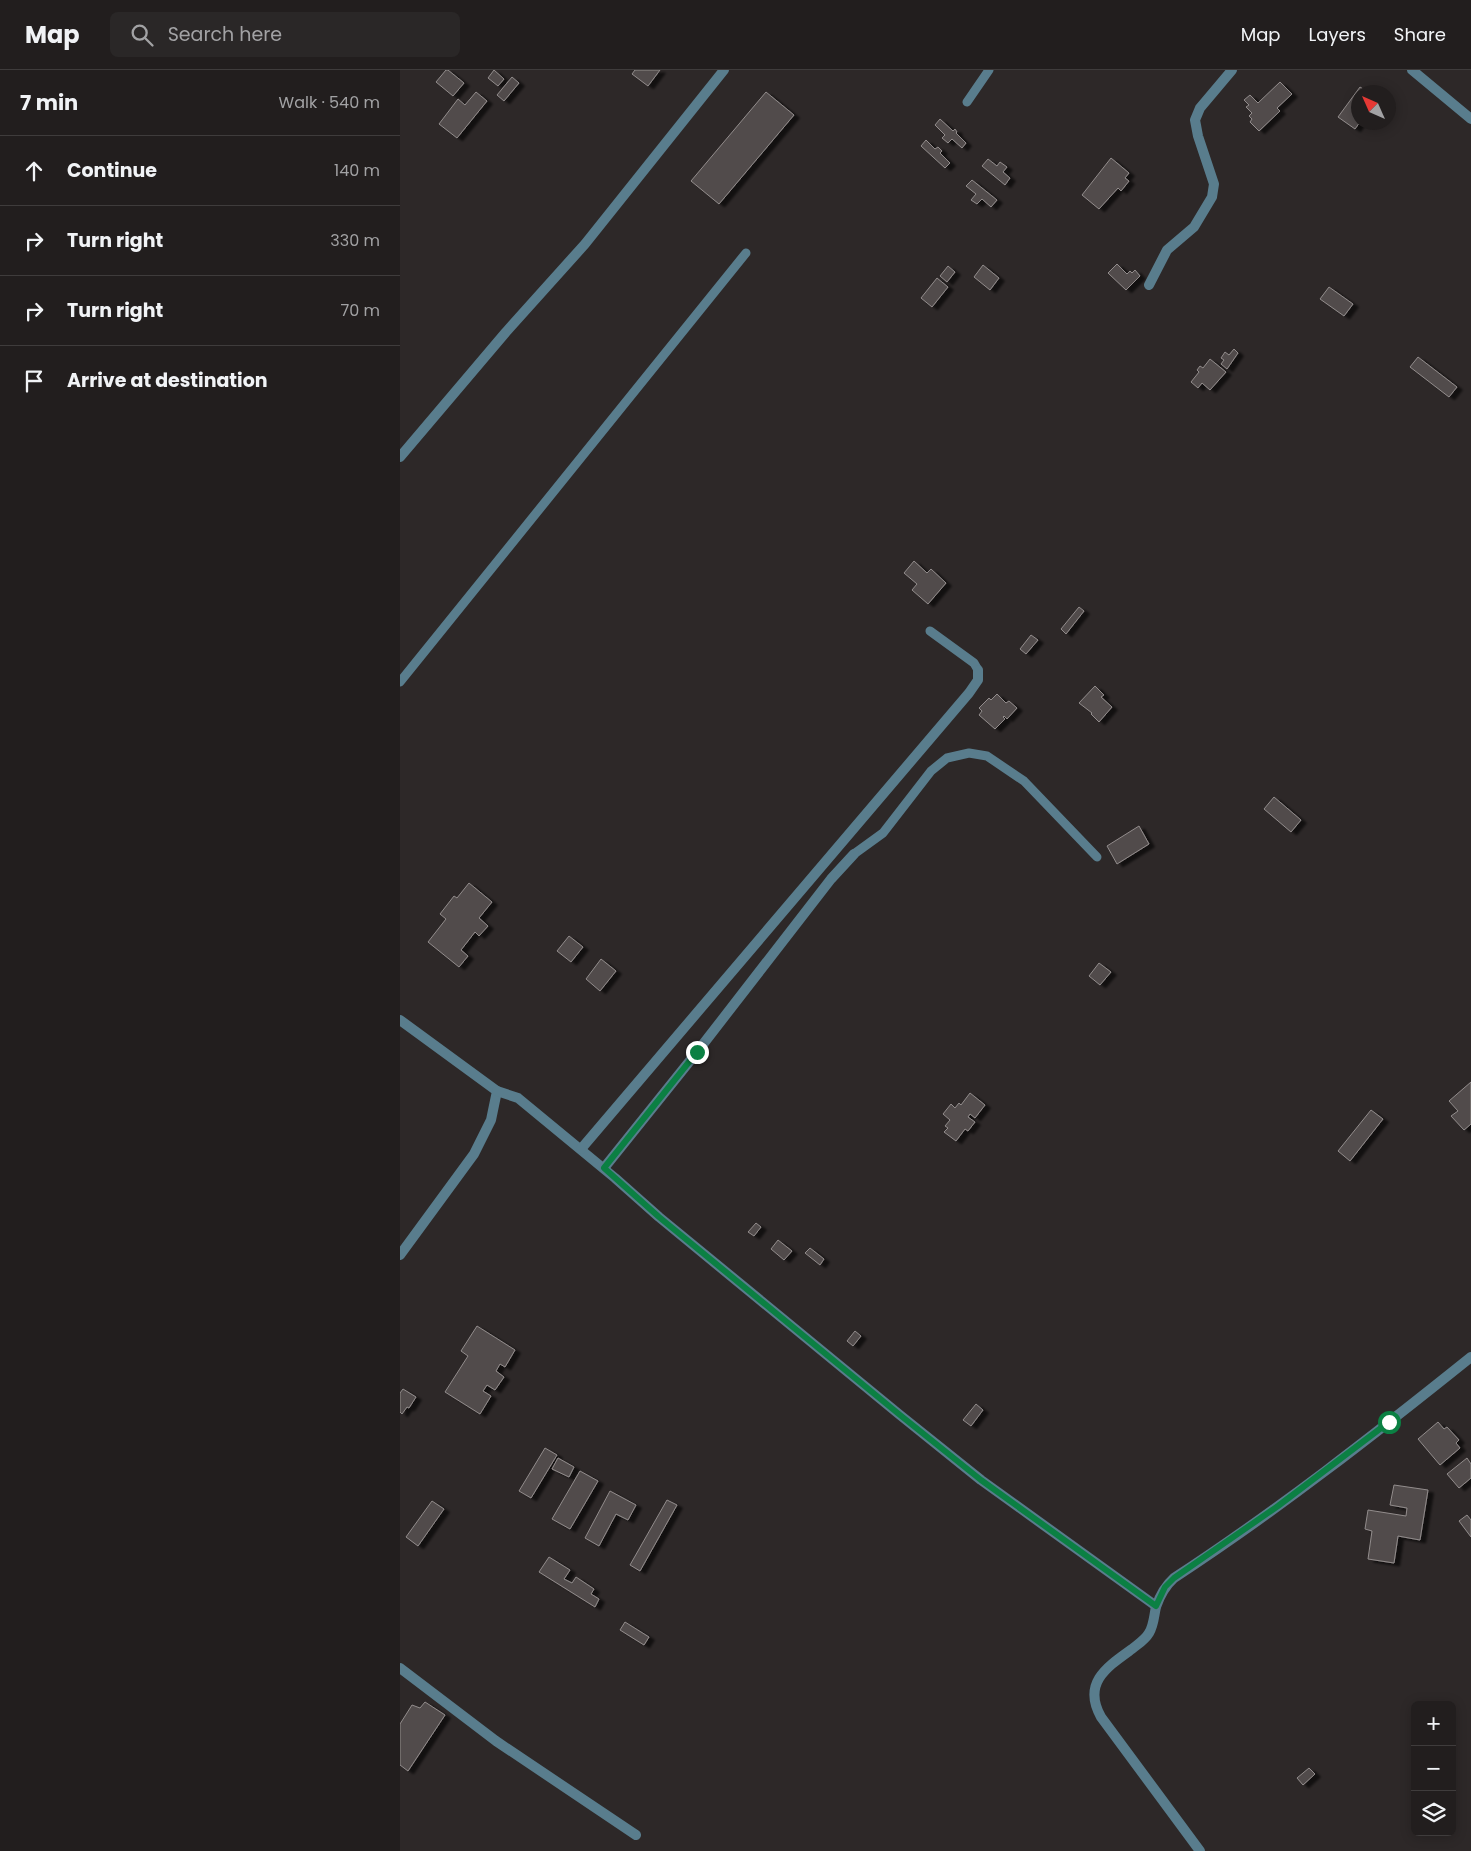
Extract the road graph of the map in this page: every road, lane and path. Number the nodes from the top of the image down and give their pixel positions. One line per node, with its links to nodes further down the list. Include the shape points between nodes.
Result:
1 (724, 70): 9 (street, via 585,244)
2 (989, 70): 5 (lane)
3 (1232, 70): 8 (street, via 1200,108 1195,120 1214,184 1212,197 1194,227 1167,250)
4 (1412, 70): 6 (street)
5 (967, 102)
6 (1471, 119)
7 (746, 253): 12 (lane)
8 (1149, 286)
9 (400, 457)
10 (930, 631): 11 (lane)
11 (978, 670): 17 (street, via 978,680 969,693)
12 (400, 682)
13 (854, 854): 14 (lane, via 883,833 931,771 947,758 969,753 987,756 1024,781); 18 (street)
14 (1097, 857)
15 (400, 1020): 16 (street)
16 (498, 1091): 17 (street, via 518,1098); 19 (street, via 490,1120 474,1154)
17 (581, 1149): 18 (street)
18 (604, 1168): 21 (street, via 981,1480)
19 (400, 1255)
20 (1471, 1357): 21 (street, via 1278,1506 1174,1578 1165,1587)
21 (1156, 1606): 24 (street, via 1149,1634 1098,1678 1094,1697 1101,1717)
22 (400, 1668): 23 (street, via 496,1740)
23 (636, 1835)
24 (1200, 1851)

